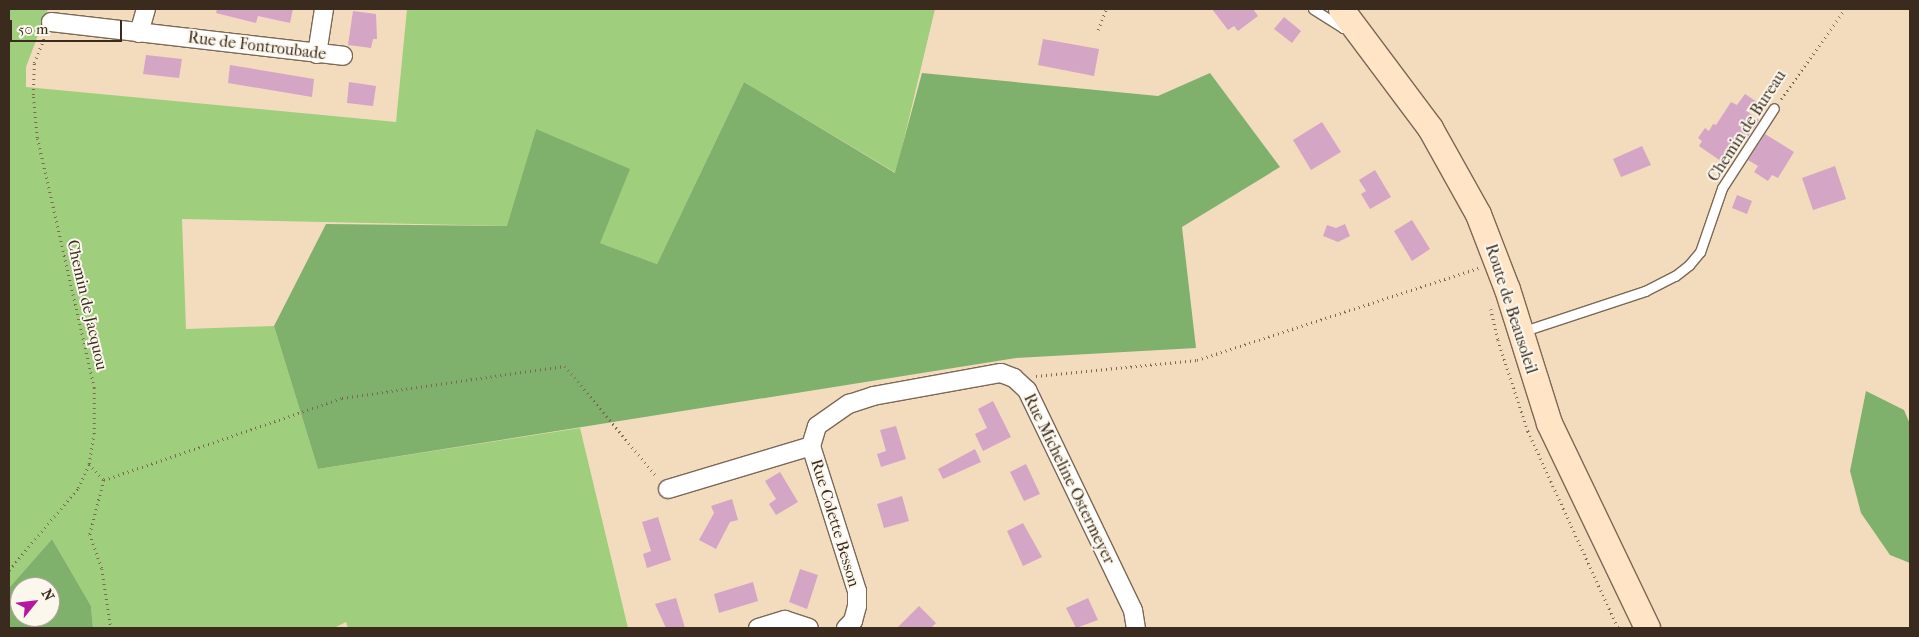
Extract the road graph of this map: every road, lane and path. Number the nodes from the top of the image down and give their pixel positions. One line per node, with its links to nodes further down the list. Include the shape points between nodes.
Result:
1 (146, 9): 9 (street)
2 (324, 9): 10 (street)
3 (1106, 9): 8 (path)
4 (1314, 9): 6 (lane, via 1343,28)
5 (1845, 9): 12 (path, Chemin de Bureau)
6 (1345, 16): 15 (main road, Route de Beausoleil, via 1430,128 1463,184 1489,240)
7 (51, 22): 9 (street, Rue de Fontroubade); 18 (path, Chemin de Jacquou, via 34,64 33,95 37,138 94,388 94,434)
8 (1098, 30)
9 (139, 33): 10 (street, Rue de Fontroubade)
10 (317, 54): 11 (street, Rue de Fontroubade)
11 (343, 56)
12 (1774, 108): 15 (lane, Chemin de Bureau, via 1722,188 1700,252 1689,265 1675,276 1638,294)
13 (1484, 276): 16 (path, via 1482,266 1197,360)
14 (1490, 303): 27 (path, via 1498,340 1528,431)
15 (1521, 332): 28 (main road, Route de Beausoleil, via 1562,454)
16 (1014, 378): 17 (street, Rue Micheline Ostermeyer, via 1001,373 873,396 827,417 817,426); 26 (street, Rue Micheline Ostermeyer, via 1027,390 1133,610)
17 (811, 446): 20 (street); 25 (street, Rue Colette Besson, via 857,591 858,606 853,621)
18 (89, 464): 19 (path); 21 (path, Chemin de Jacquou, via 69,501)
19 (104, 480): 20 (path, via 342,398 565,366); 22 (path, via 90,534 102,570)
20 (668, 489)
21 (9, 570)
22 (111, 628)
23 (758, 628): 24 (street, via 785,620)
24 (809, 628)
25 (846, 628)
26 (1136, 628)
27 (1618, 628)
28 (1647, 628)

